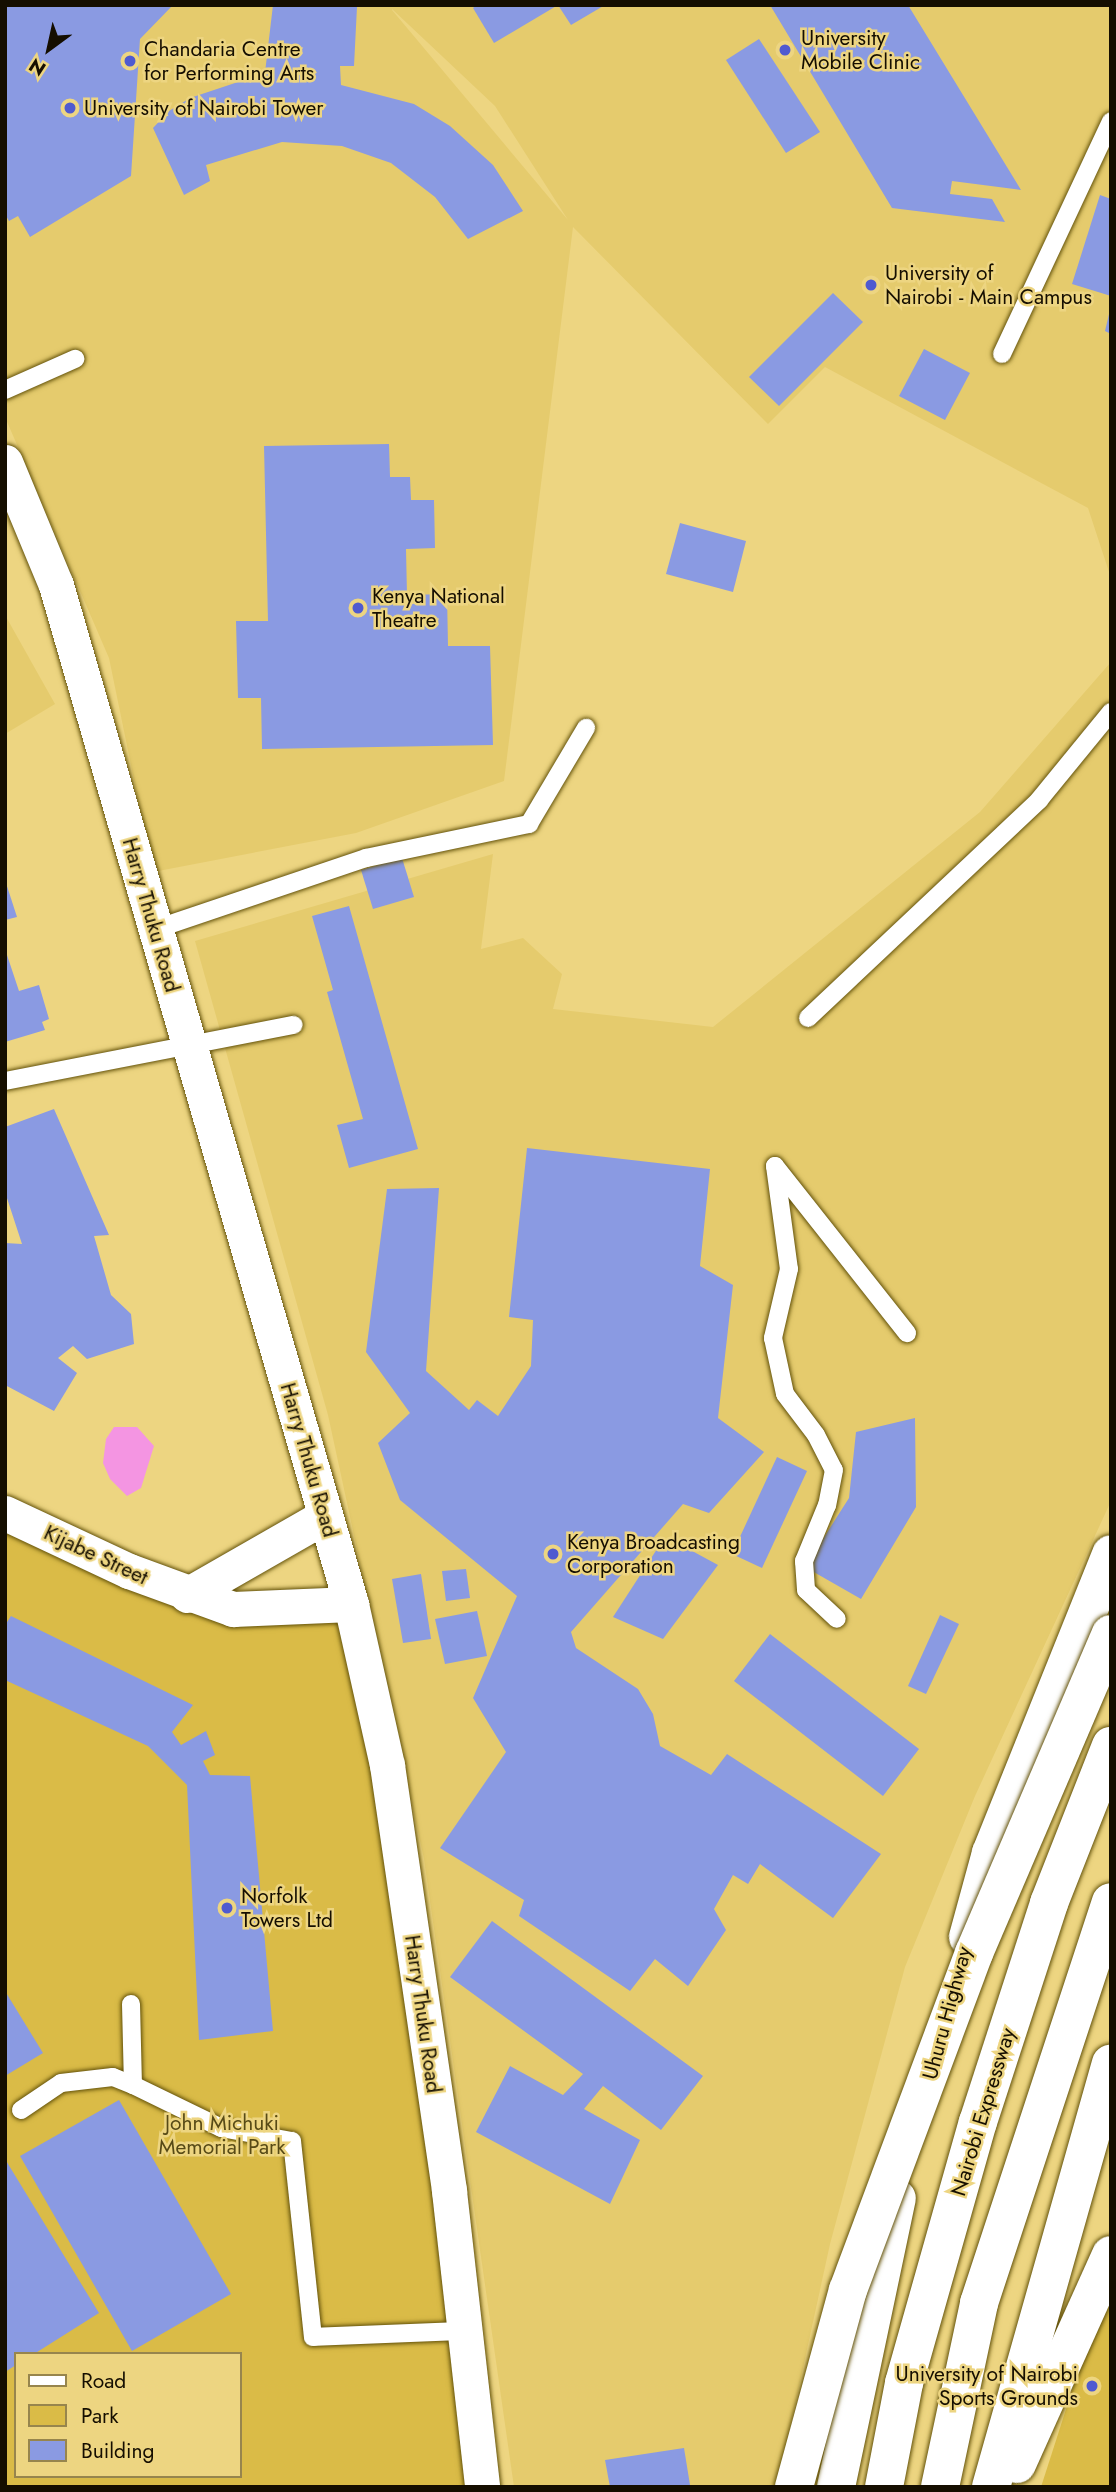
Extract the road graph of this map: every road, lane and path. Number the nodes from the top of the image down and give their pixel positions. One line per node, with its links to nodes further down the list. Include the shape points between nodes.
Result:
1 (1111, 121): 2 (lane)
2 (1002, 354)
3 (75, 359): 4 (lane)
4 (5, 390)
5 (5, 462): 8 (street, Harry Thuku Road, via 57,586)
6 (1111, 712): 9 (lane, via 1038,800)
7 (586, 728): 8 (lane, via 529,824 366,858)
8 (156, 929): 11 (street, Harry Thuku Road)
9 (808, 1018)
10 (294, 1025): 11 (lane)
11 (190, 1047): 12 (lane); 15 (street, Harry Thuku Road)
12 (5, 1081)
13 (907, 1333): 19 (lane, via 775,1166 789,1269 773,1338 785,1394 816,1435 834,1470 827,1505 804,1561 806,1590)
14 (5, 1513): 17 (street, Kijabe Street)
15 (325, 1517): 17 (street); 18 (street, Harry Thuku Road)
16 (1111, 1554): 31 (highway, Uhuru Highway, via 991,1853 888,2230)
17 (187, 1595): 18 (street, Kijabe Street, via 233,1609)
18 (351, 1604): 28 (street, Harry Thuku Road, via 387,1765 449,2190)
19 (837, 1619)
20 (1111, 1634): 30 (highway, bridge, via 974,1953 853,2277)
21 (1111, 1746): 32 (highway, Nairobi Expressway, via 1049,1903 978,2122 904,2383)
22 (1111, 1902): 33 (highway, via 979,2303)
23 (131, 2004): 25 (lane)
24 (1111, 2064): 34 (highway)
25 (133, 2085): 26 (lane, via 113,2077 61,2083); 28 (lane, via 220,2128 292,2141 313,2337)
26 (21, 2110)
27 (1111, 2255): 35 (highway)
28 (464, 2331): 29 (street, Harry Thuku Road)
29 (482, 2487)
30 (794, 2487)
31 (836, 2487)
32 (884, 2487)
33 (940, 2487)
34 (991, 2487)
35 (1007, 2487)

